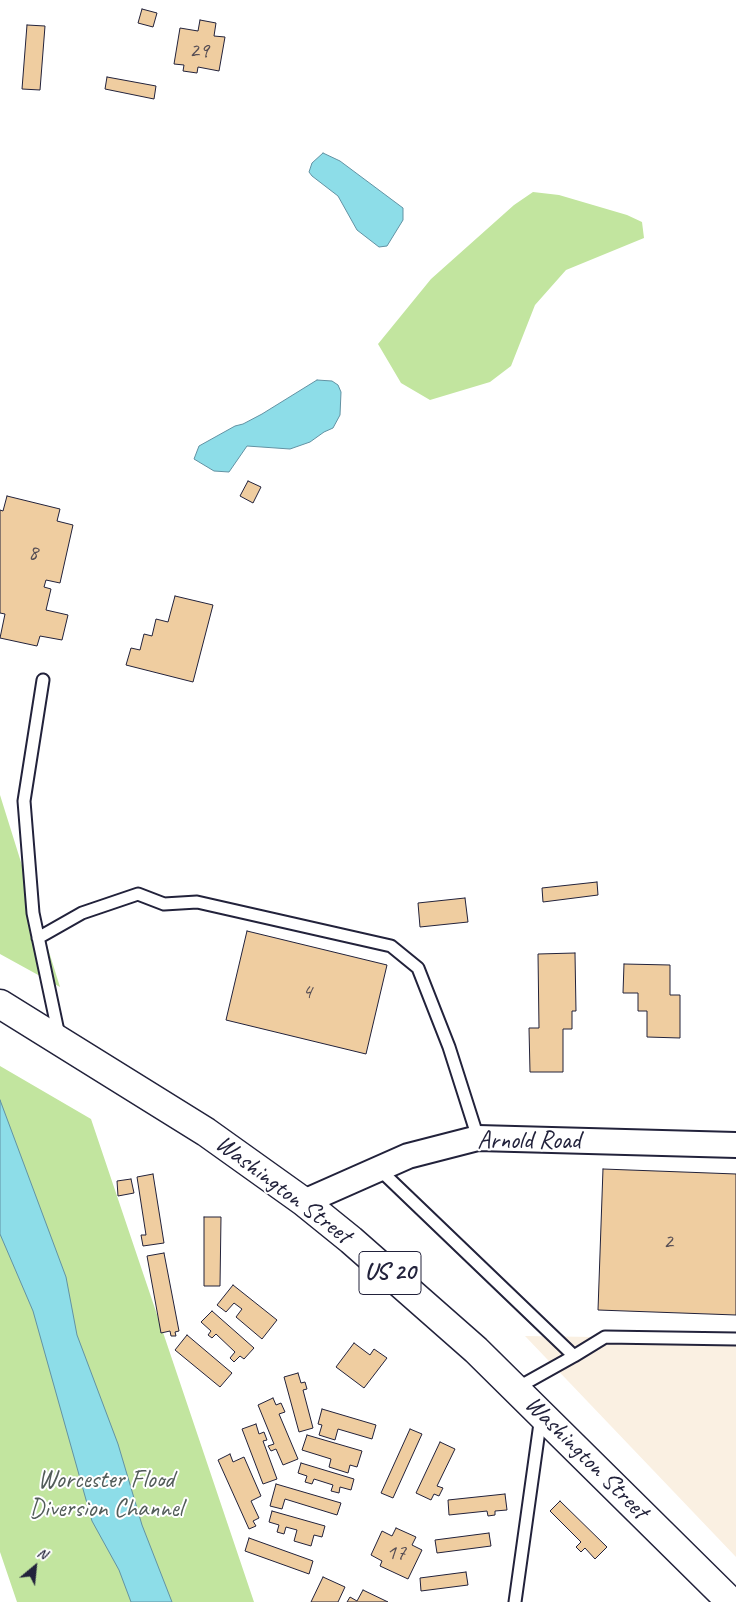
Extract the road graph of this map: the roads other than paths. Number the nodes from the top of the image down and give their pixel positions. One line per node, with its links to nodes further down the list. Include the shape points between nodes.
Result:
1 (44, 680): 2 (lane, via 24,801)
2 (38, 938): 4 (lane); 5 (lane, via 82,913 138,894 164,904 197,902 391,946 418,968 449,1047)
3 (0, 1004): 4 (main road, Washington Street / US 20)
4 (60, 1040): 8 (main road, Washington Street / US 20, via 199,1127)
5 (478, 1138): 6 (street, Arnold Road); 7 (street, Arnold Road, via 408,1156)
6 (736, 1145)
7 (379, 1169): 8 (street, Arnold Road); 10 (lane)
8 (304, 1202): 11 (main road, Washington Street / US 20, via 398,1280)
9 (736, 1339): 10 (lane, via 605,1337)
10 (574, 1356): 11 (lane)
11 (515, 1389): 12 (main road, Washington Street / US 20)
12 (541, 1414): 13 (lane); 14 (main road, Washington Street / US 20)
13 (516, 1602)
14 (732, 1602)

